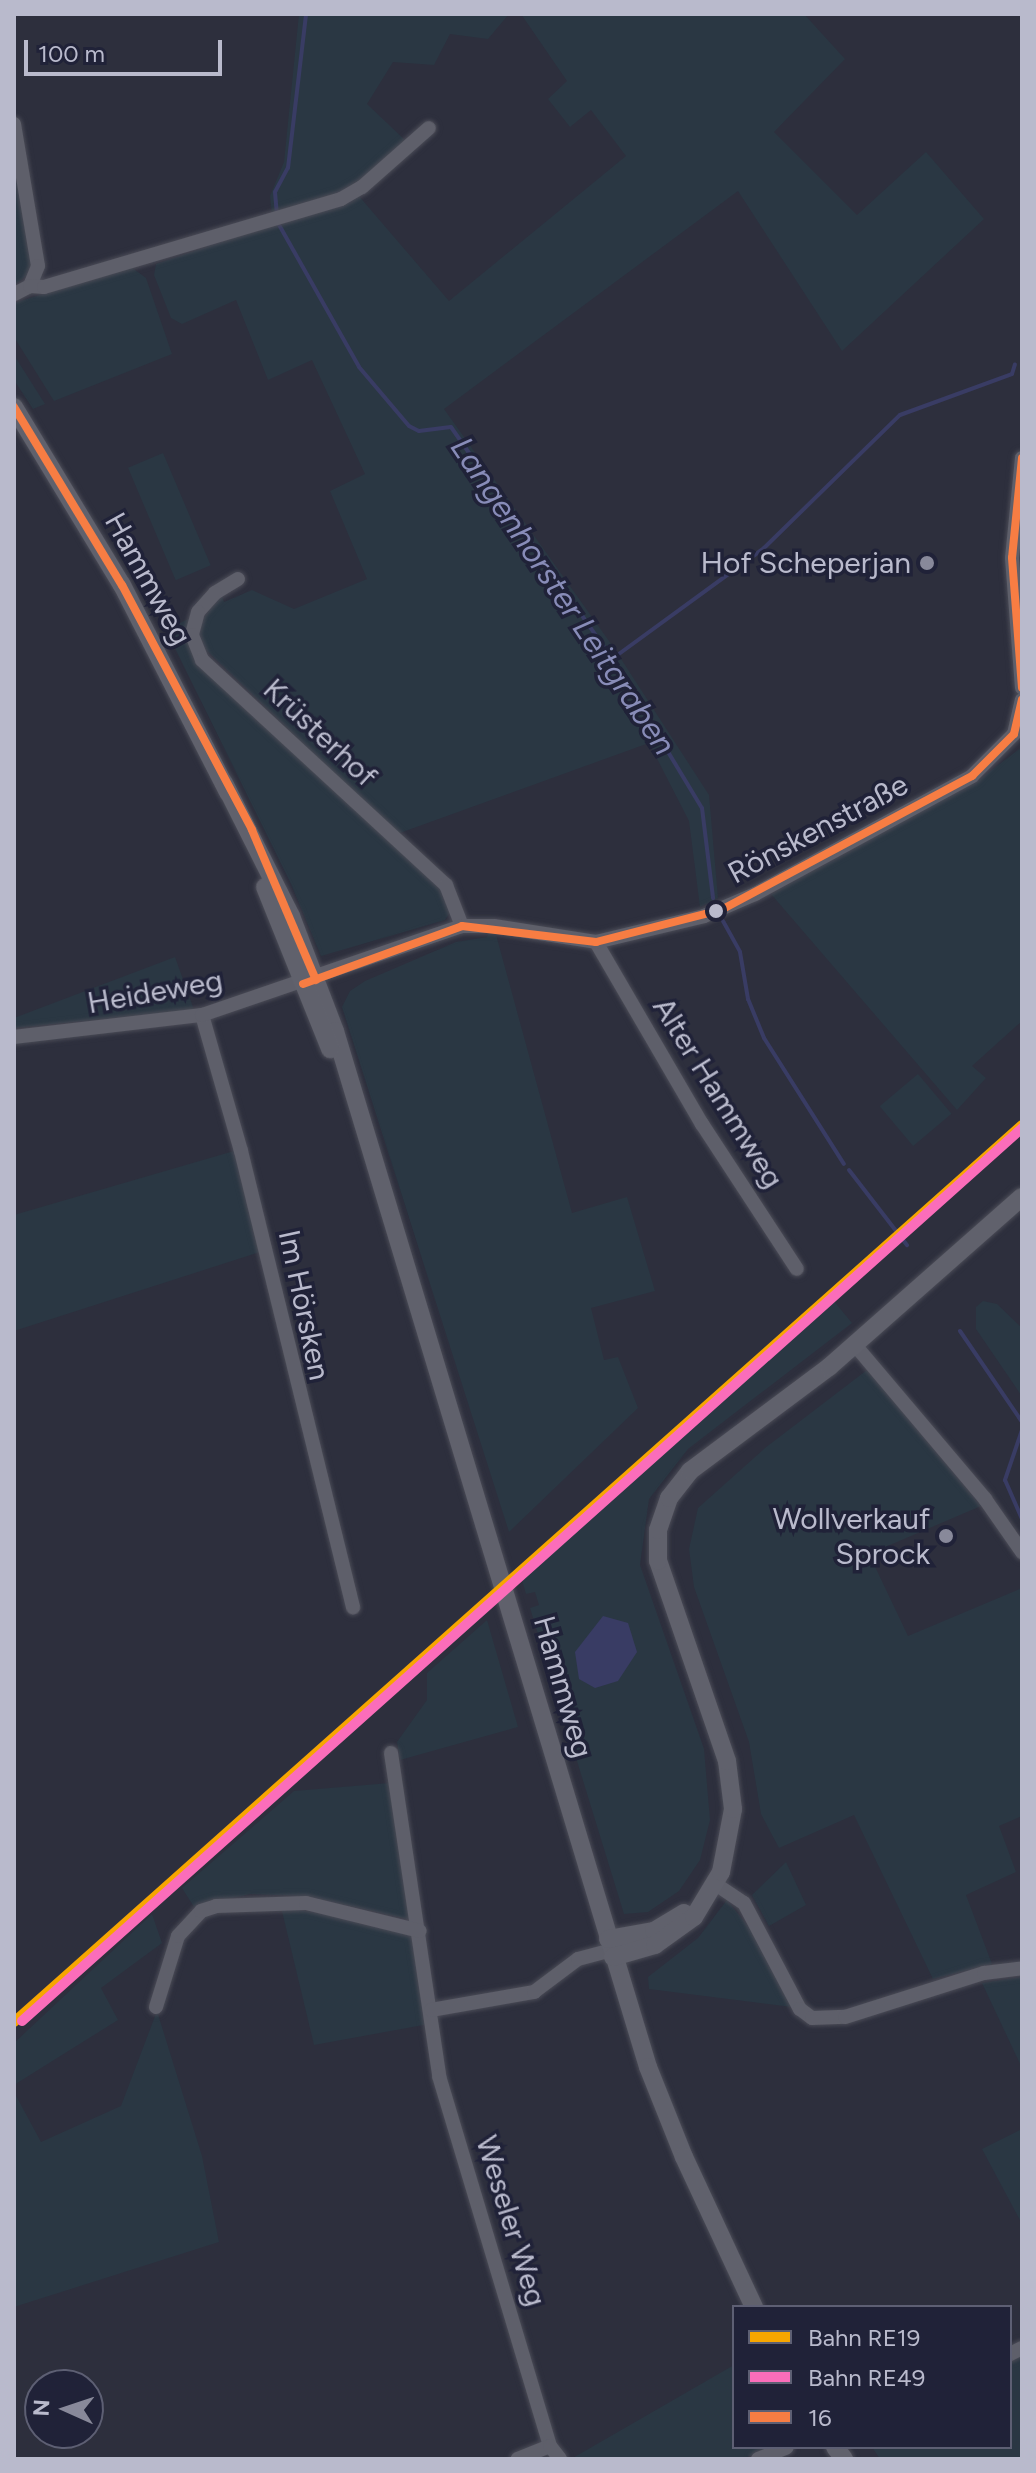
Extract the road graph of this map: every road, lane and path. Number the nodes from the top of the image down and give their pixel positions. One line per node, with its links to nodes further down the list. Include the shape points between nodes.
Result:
1 (14, 124): 3 (street, via 34,224 38,266)
2 (429, 128): 3 (street, via 341,199 44,287)
3 (30, 286): 4 (street)
4 (14, 294)
5 (14, 407): 13 (main road, Hammweg, via 122,585 224,783)
6 (1022, 458): 8 (street, via 1012,558)
7 (238, 579): 11 (street, Krüsterhof, via 198,612 192,635 202,660 446,885)
8 (1022, 688)
9 (1022, 700): 10 (street, Rönskenstraße)
10 (1018, 736): 12 (street, Rönskenstraße, via 972,776 755,894 704,916)
11 (462, 926): 12 (street, Rönskenstraße); 13 (street, Rönskenstraße)
12 (596, 942): 17 (street, Alter Hammweg, via 702,1124)
13 (310, 982): 14 (street, Heideweg); 24 (main road, Hammweg, via 424,1316)
14 (202, 1015): 15 (street, Heideweg); 20 (street, Im Hörsken, via 248,1179)
15 (14, 1037)
16 (1022, 1197): 18 (main road)
17 (797, 1269)
18 (855, 1345): 19 (street, via 985,1499); 22 (main road, via 690,1471 661,1514 657,1546 663,1582 727,1761 733,1809 727,1851)
19 (1022, 1552)
20 (353, 1607)
21 (391, 1753): 23 (street, Weseler Weg)
22 (711, 1888): 24 (main road, via 654,1931); 25 (street, via 744,1903 800,2009 812,2018 845,2017 984,1973)
23 (420, 1931): 26 (street, via 306,1903 216,1906 201,1911 178,1936); 27 (street, Weseler Weg)
24 (611, 1949): 27 (street, via 578,1959 534,1992); 28 (main road, Hammweg, via 684,2157)
25 (1022, 1968)
26 (156, 2007)
27 (431, 2010): 29 (street, Weseler Weg, via 439,2076)
28 (753, 2305)
29 (550, 2446): 31 (street); 32 (street, Weseler Weg)
30 (782, 2449): 33 (street)
31 (518, 2459)
32 (560, 2459)
33 (758, 2459)

